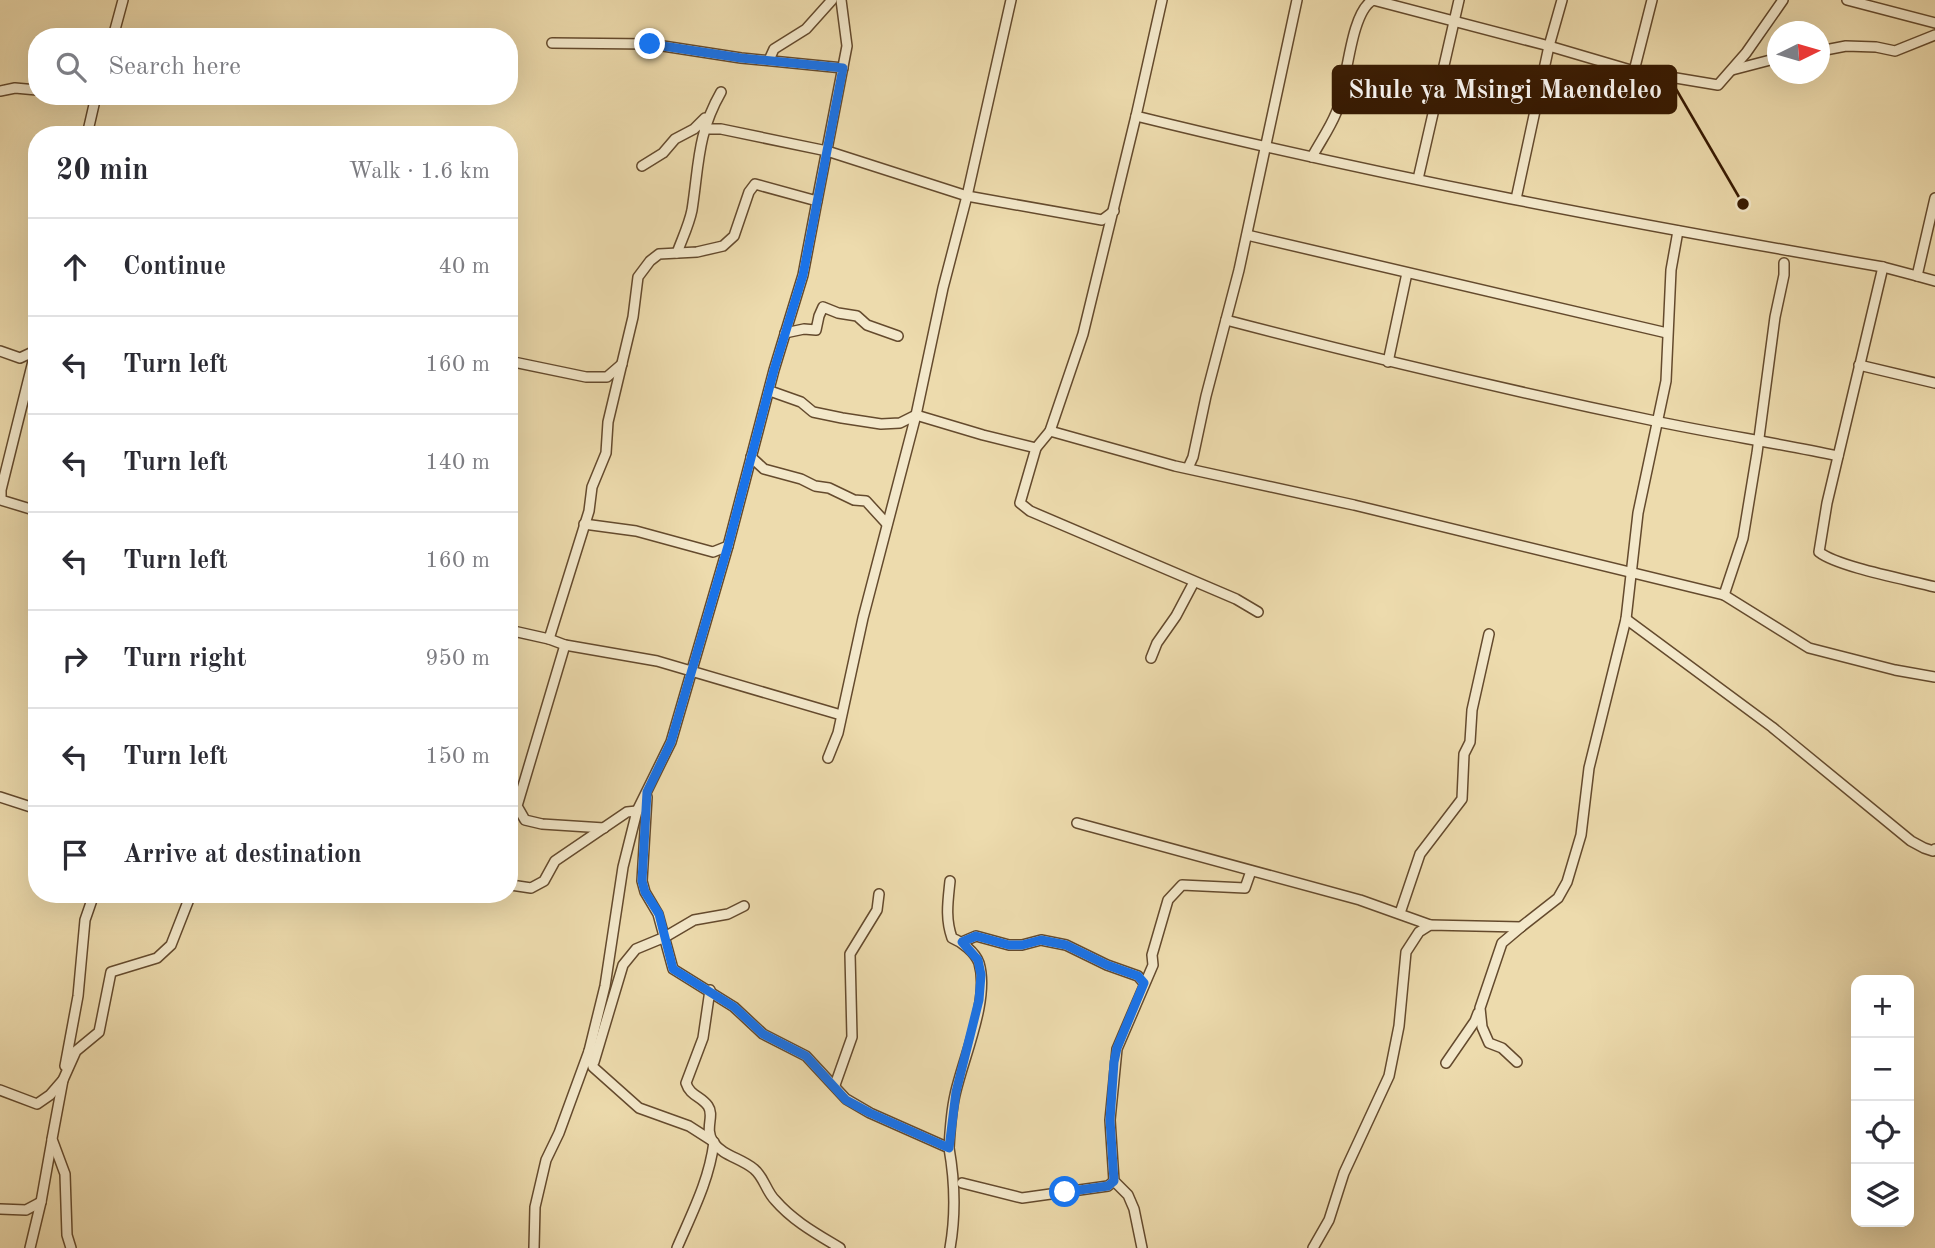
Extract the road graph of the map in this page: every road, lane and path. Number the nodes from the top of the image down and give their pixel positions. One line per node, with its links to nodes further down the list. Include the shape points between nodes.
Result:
1 (123, 0): 14 (street)
2 (832, 0): 19 (street, via 806,29 774,49)
3 (841, 0): 21 (street, via 847,46)
4 (1012, 0): 37 (street)
5 (1162, 0): 29 (street)
6 (1297, 0): 32 (street)
7 (1459, 0): 12 (street)
8 (1562, 0): 17 (street)
9 (1652, 0): 22 (street)
10 (1783, 0): 23 (street)
11 (1847, 0): 13 (street)
12 (1453, 20): 17 (street); 34 (street, via 1369,2 1354,33 1337,111); 36 (street)
13 (1935, 23)
14 (115, 28)
15 (1935, 35): 18 (street, via 1895,51)
16 (552, 43): 19 (street, via 650,44)
17 (1549, 46): 22 (street); 39 (street)
18 (1830, 49)
19 (769, 60): 21 (street)
20 (1767, 61): 23 (street)
21 (843, 68): 33 (street)
22 (1634, 71): 23 (street, via 1718,85)
23 (1730, 71)
24 (28, 89): 25 (street)
25 (0, 91)
26 (721, 92): 28 (street)
27 (94, 105): 30 (street)
28 (708, 114): 31 (street); 35 (street, via 694,130)
29 (1136, 116): 32 (street); 41 (street)
30 (89, 126)
31 (704, 129): 33 (street, via 742,132); 44 (street, via 692,210)
32 (1264, 147): 34 (street); 43 (street)
33 (827, 151): 37 (street); 40 (street)
34 (1312, 157): 36 (street)
35 (642, 166)
36 (1418, 179): 39 (street)
37 (967, 196): 41 (street, via 1102,220); 63 (street)
38 (1935, 198): 48 (street)
39 (1516, 199): 42 (street)
40 (817, 201): 44 (street, via 755,184 734,236 723,246); 52 (street, via 803,275)
41 (1115, 210): 65 (street, via 1083,334)
42 (1678, 232): 46 (street); 51 (street)
43 (1247, 234): 47 (street); 50 (street)
44 (677, 253): 58 (street, via 659,254 638,278)
45 (1784, 263): 66 (street)
46 (1883, 267): 48 (street); 59 (street)
47 (1407, 273): 51 (street); 56 (street)
48 (1917, 276): 49 (street)
49 (1935, 281)
50 (1226, 320): 56 (street); 70 (street)
51 (1667, 332): 64 (street, via 1666,381)
52 (785, 333): 53 (street, via 816,330 823,307); 62 (street)
53 (898, 335)
54 (0, 351): 55 (street, via 20,358)
55 (28, 354)
56 (1388, 362): 64 (street)
57 (518, 363): 58 (street, via 597,377 607,377)
58 (622, 364): 72 (street, via 608,422 606,453)
59 (1859, 365): 61 (street); 68 (street)
60 (28, 381): 71 (street, via 1,490 1,500)
61 (1935, 383)
62 (770, 391): 63 (street, via 801,402 813,412 842,418 881,424 900,423); 69 (street)
63 (916, 415): 67 (street); 73 (street)
64 (1658, 422): 66 (street); 75 (street, via 1638,513)
65 (1050, 431): 67 (street); 70 (street)
66 (1758, 440): 68 (street); 78 (street, via 1742,538)
67 (1036, 448): 76 (street, via 1020,503)
68 (1838, 456): 77 (street, via 1819,552)
69 (751, 457): 73 (street, via 764,469 866,501); 74 (street)
70 (1188, 468): 75 (street)
71 (28, 508)
72 (584, 524): 74 (street, via 636,531 713,552); 83 (street)
73 (887, 524): 88 (street)
74 (728, 546): 86 (street)
75 (1632, 572): 78 (street); 80 (street)
76 (1194, 582): 79 (street); 85 (street)
77 (1935, 587)
78 (1724, 595): 87 (street, via 1809,648)
79 (1258, 612)
80 (1626, 619): 98 (street, via 1772,727 1911,841); 108 (street, via 1567,882 1558,898)
81 (518, 632): 83 (street)
82 (1489, 634): 106 (street, via 1464,754 1462,799 1420,854)
83 (549, 639): 84 (street)
84 (565, 645): 86 (street); 92 (street)
85 (1151, 658)
86 (690, 671): 88 (street); 90 (street, via 671,742)
87 (1935, 677)
88 (841, 715): 89 (street)
89 (828, 758)
90 (647, 792): 95 (street); 109 (street, via 642,881)
91 (0, 797): 93 (street)
92 (518, 803)
93 (28, 806)
94 (518, 808): 97 (street, via 525,820)
95 (637, 811): 97 (street, via 627,812); 114 (street)
96 (1077, 823): 99 (street)
97 (604, 828): 101 (street, via 555,861 544,881 531,888)
98 (1935, 849)
99 (1251, 872): 106 (street); 111 (street, via 1245,888 1182,885 1168,900 1153,965)
100 (950, 881): 110 (street, via 949,928 952,937)
101 (518, 886)
102 (879, 894): 119 (street, via 877,910 850,954 852,1037)
103 (91, 903): 118 (street)
104 (187, 903): 118 (street, via 171,945 157,958 111,972 99,1032 76,1051)
105 (744, 906): 109 (street, via 694,920)
106 (1400, 913): 107 (street)
107 (1430, 925): 108 (street); 135 (street, via 1419,932 1406,952 1389,1076)
108 (1521, 926): 113 (street, via 1502,943)
109 (665, 937): 112 (street, via 673,969); 117 (street, via 636,949 623,965)
110 (962, 942): 111 (street, via 976,936 1009,945 1041,940 1066,945 1138,976); 123 (street, via 978,960 981,975)
111 (1144, 983): 124 (street, via 1114,1062 1110,1120)
112 (710, 990): 119 (street, via 763,1034 806,1056); 122 (street, via 704,1038 687,1083 688,1090 706,1103 711,1113 708,1129)
113 (1480, 1008): 115 (street, via 1489,1043); 116 (street)
114 (589, 1051): 117 (street); 130 (street, via 546,1160 535,1207)
115 (1517, 1062)
116 (1446, 1063)
117 (593, 1067): 122 (street, via 639,1108 689,1126)
118 (63, 1080): 120 (street, via 37,1104); 121 (street)
119 (835, 1085): 123 (street, via 846,1100)
120 (0, 1090)
121 (52, 1139): 126 (street); 129 (street, via 65,1174)
122 (713, 1142): 131 (street, via 701,1197); 132 (street, via 754,1169 783,1209)
123 (949, 1148): 133 (street, via 954,1175)
124 (1114, 1181): 125 (street, via 1108,1186 1022,1198); 134 (street, via 1134,1209)
125 (962, 1183)
126 (41, 1202): 127 (street, via 26,1210); 128 (street)
127 (0, 1209)
128 (30, 1248)
129 (71, 1248)
130 (534, 1248)
131 (677, 1248)
132 (840, 1248)
133 (950, 1248)
134 (1142, 1248)
135 (1313, 1248)

